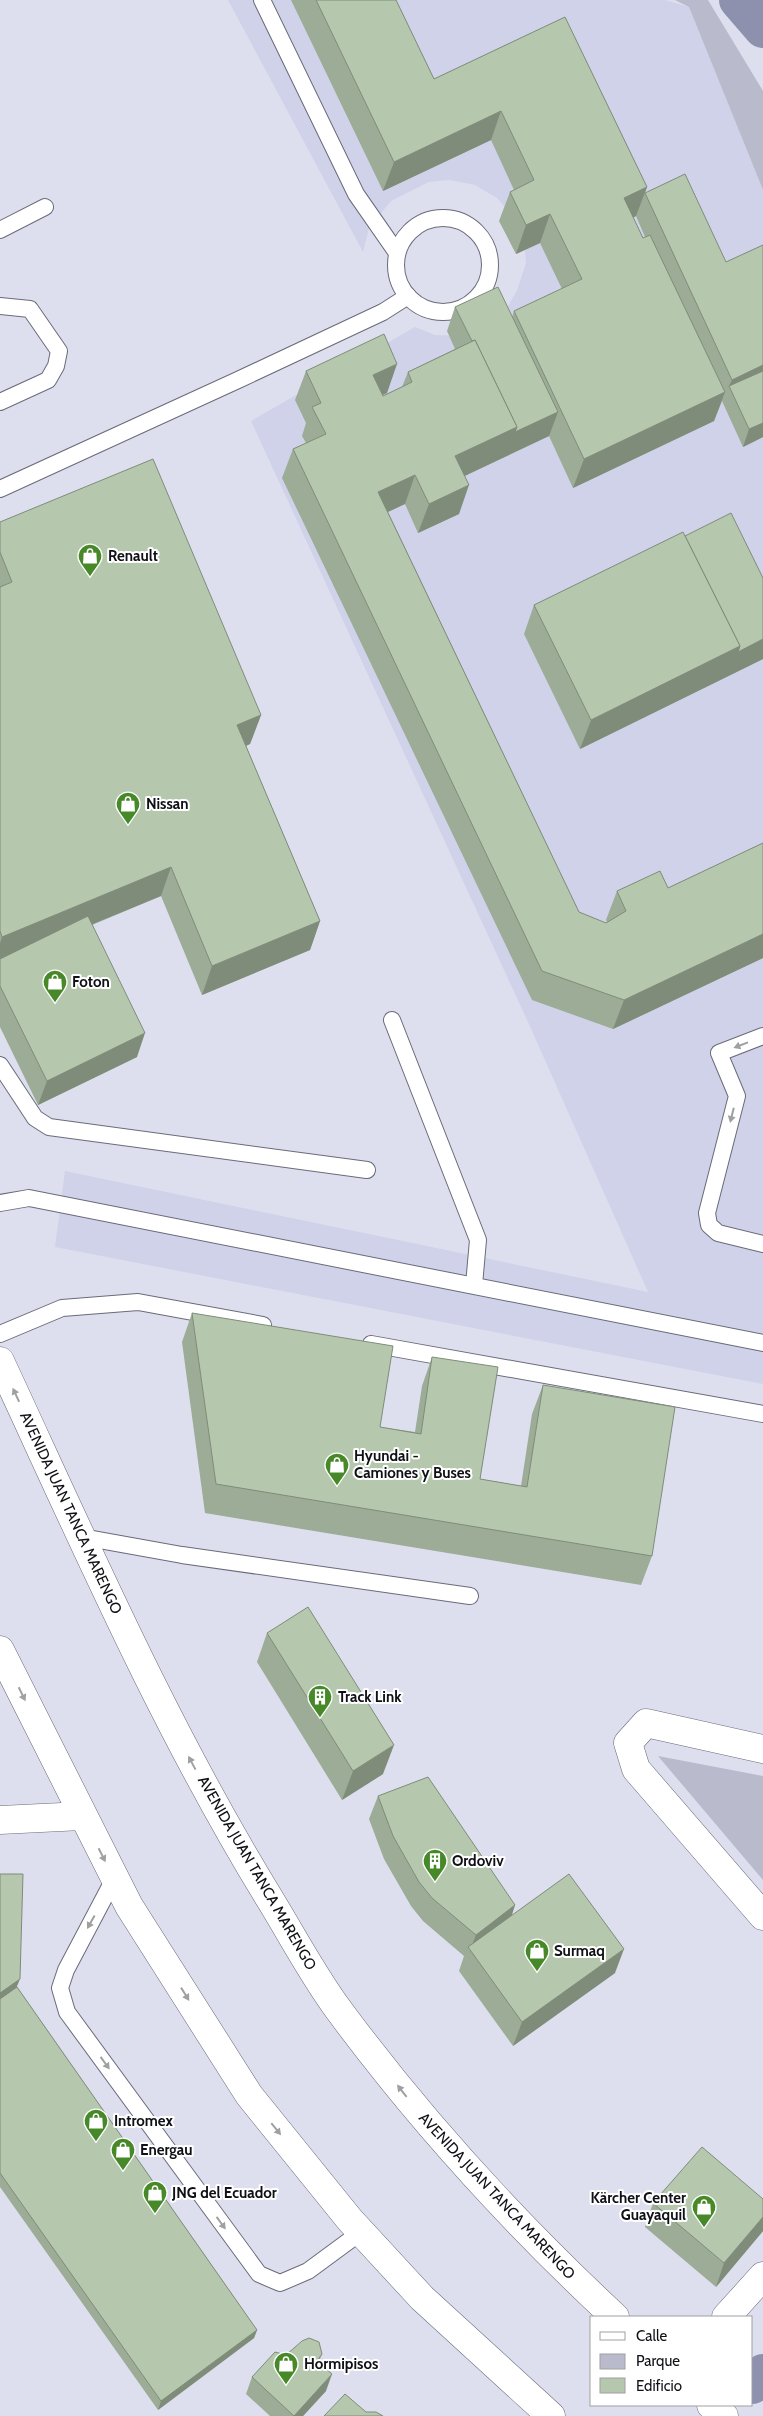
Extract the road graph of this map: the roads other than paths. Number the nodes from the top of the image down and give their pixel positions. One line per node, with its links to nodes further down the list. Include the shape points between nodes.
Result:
1 (262, 0): 4 (lane, via 356,194)
2 (45, 207): 3 (lane)
3 (0, 230)
4 (397, 254): 5 (lane, via 397,276); 5 (lane, via 406,234 422,222 443,217 463,222 480,234 489,253 490,274 482,293 466,307 446,313 425,308)
5 (408, 296): 8 (lane, via 383,312)
6 (0, 306): 7 (lane, via 30,309 59,351 56,366 48,380)
7 (0, 402)
8 (0, 489)
9 (392, 1020): 15 (lane, via 478,1240)
10 (763, 1036): 14 (lane, one-way to 14, via 718,1053 736,1096 707,1213 708,1225 718,1232)
11 (0, 1065): 12 (lane, via 35,1118 49,1127)
12 (367, 1170)
13 (0, 1203): 15 (lane, via 29,1198)
14 (763, 1244)
15 (474, 1284): 19 (lane)
16 (275, 1327): 17 (lane, via 138,1302 62,1308)
17 (0, 1334)
18 (353, 1341): 21 (lane)
19 (763, 1343)
20 (0, 1361): 22 (main road, AVENIDA JUAN TANCA MARENGO, one-way to 20)
21 (763, 1414)
22 (82, 1537): 23 (lane, via 182,1555); 32 (main road, AVENIDA JUAN TANCA MARENGO, one-way to 22, via 563,2269 435,2133 336,2007 232,1838 147,1677)
23 (470, 1596)
24 (0, 1650): 26 (main road, one-way to 26)
25 (763, 1749): 29 (main road, via 646,1723 628,1742 636,1769)
26 (82, 1816): 27 (main road); 28 (main road, one-way to 28)
27 (0, 1820)
28 (114, 1879): 30 (main road, one-way to 30, via 249,2095); 30 (lane, one-way to 30, via 66,1970 60,1988 67,2012 259,2274 280,2283 300,2275)
29 (763, 1916)
30 (361, 2232): 35 (main road, via 422,2298)
31 (763, 2276): 33 (main road)
32 (614, 2316)
33 (727, 2316)
34 (712, 2406): 36 (main road)
35 (551, 2416)
36 (724, 2416)

